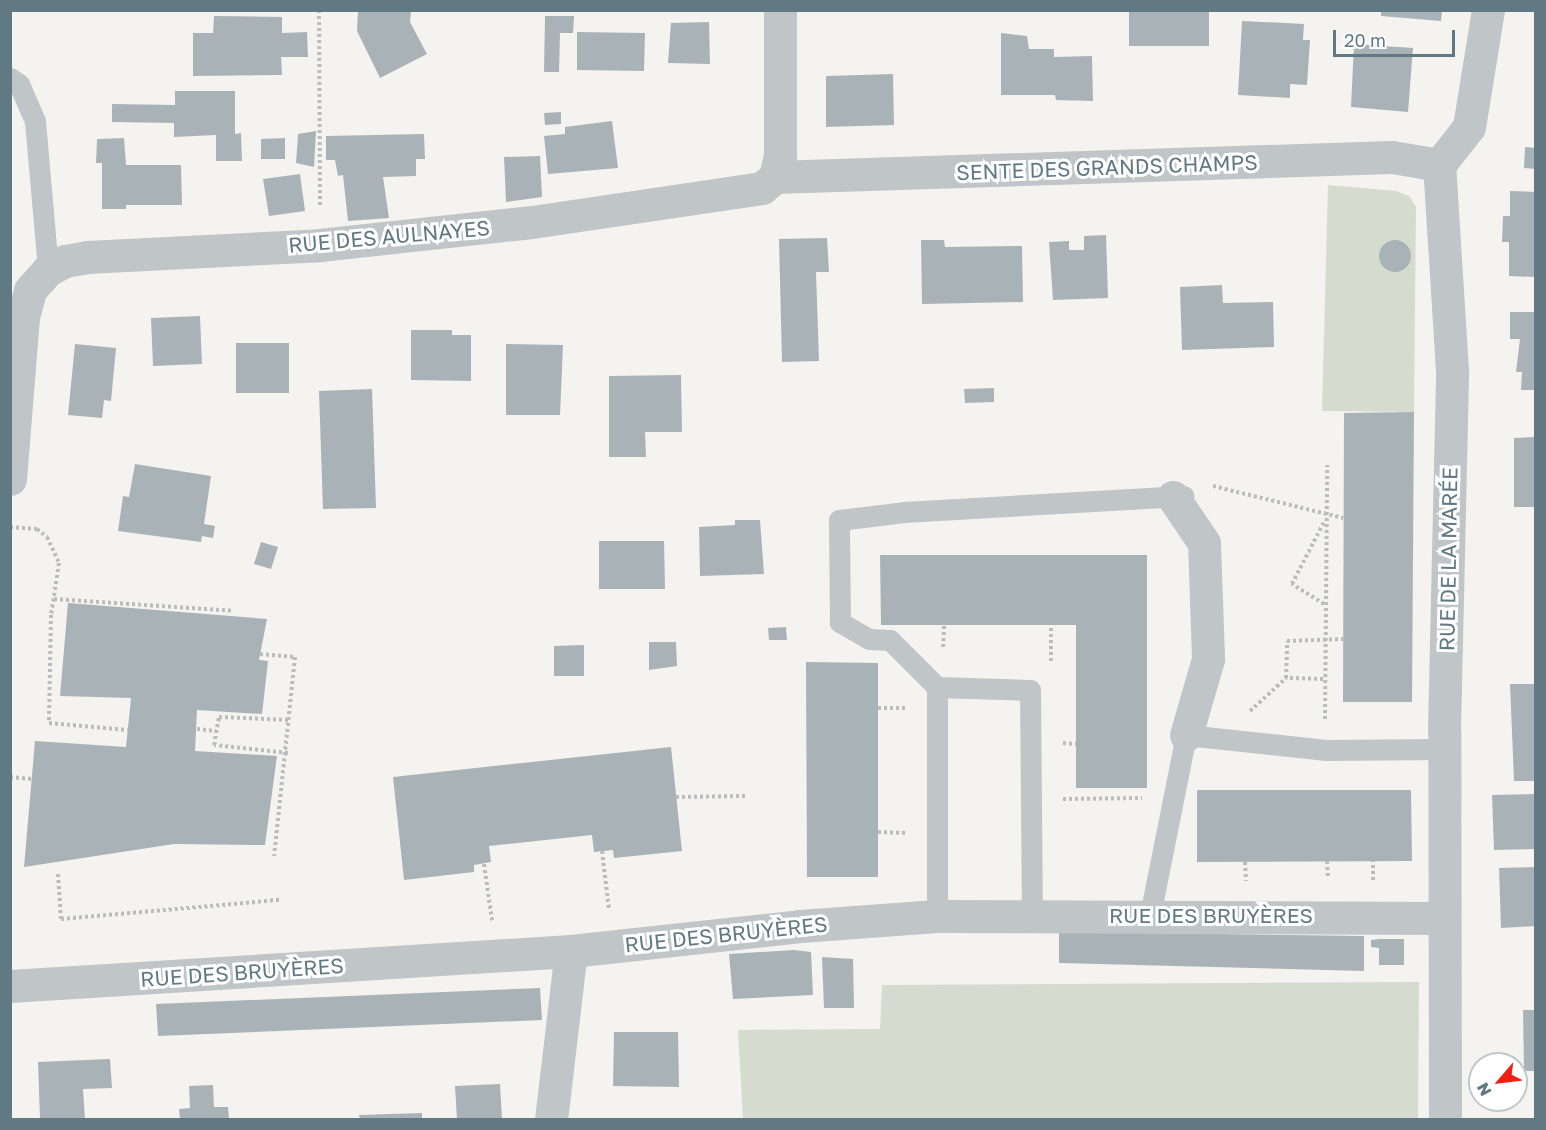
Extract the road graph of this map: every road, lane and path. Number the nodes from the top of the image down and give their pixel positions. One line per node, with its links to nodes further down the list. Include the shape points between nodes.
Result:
1 (319, 10): 7 (path)
2 (780, 10): 6 (street, via 780,155)
3 (1488, 10): 5 (street, via 1469,128)
4 (10, 78): 8 (lane, via 19,84 35,121)
5 (1439, 165): 6 (street, SENTE DES GRANDS CHAMPS, via 1392,157); 37 (street, RUE DE LA MARÉE, via 1452,370)
6 (776, 177): 7 (street, RUE DES AULNAYES, via 747,194)
7 (320, 245): 8 (street, RUE DES AULNAYES, via 87,257 65,261)
8 (48, 270): 10 (street, RUE DES AULNAYES, via 30,290 23,317)
9 (1327, 465): 12 (path)
10 (10, 479)
11 (1182, 496): 12 (path, via 1206,484); 23 (lane, via 904,512 839,520 840,622 869,639 890,640); 36 (street, via 1204,543 1208,659)
12 (1327, 517): 13 (path); 16 (path); 16 (path, via 1292,584)
13 (1343, 518)
14 (10, 527): 15 (path, via 37,529 48,537 59,563)
15 (54, 599): 17 (path); 33 (path, via 49,723)
16 (1324, 604): 21 (path)
17 (233, 611)
18 (1051, 625): 25 (path)
19 (944, 626): 23 (path, via 942,659)
20 (1343, 639): 21 (path)
21 (1323, 640): 27 (path); 27 (path, via 1287,641 1286,678)
22 (260, 654): 32 (path, via 296,657)
23 (908, 659): 28 (lane); 30 (path)
24 (1040, 660): 25 (path)
25 (1051, 661): 26 (path)
26 (1051, 672)
27 (1323, 679): 38 (path)
28 (937, 687): 57 (lane, via 1030,690); 59 (lane)
29 (878, 708): 30 (path)
30 (906, 708): 31 (path)
31 (906, 719)
32 (290, 720): 35 (path, via 219,717); 39 (path)
33 (128, 729)
34 (196, 729): 35 (path)
35 (216, 732): 39 (path, via 214,745)
36 (1186, 735): 38 (lane); 58 (lane)
37 (1445, 749): 38 (lane); 60 (street, RUE DE LA MARÉE)
38 (1326, 750)
39 (288, 753): 51 (path)
40 (10, 777): 41 (path)
41 (32, 779)
42 (745, 796): 43 (path)
43 (676, 797)
44 (1146, 798): 45 (path)
45 (1060, 799)
46 (907, 821): 48 (path)
47 (878, 832): 48 (path)
48 (907, 833): 49 (path)
49 (907, 843)
50 (602, 851): 61 (path)
51 (274, 855)
52 (1327, 861): 55 (path)
53 (483, 864): 63 (path)
54 (58, 874): 56 (path, via 61,919)
55 (1328, 879)
56 (280, 900)
57 (1032, 914): 58 (street, RUE DES BRUYÈRES); 59 (street, RUE DES BRUYÈRES)
58 (1150, 915): 60 (street, RUE DES BRUYÈRES)
59 (937, 916): 61 (street, RUE DES BRUYÈRES)
60 (1443, 918): 66 (street, RUE DE LA MARÉE)
61 (614, 946): 62 (street, RUE DES BRUYÈRES)
62 (571, 951): 63 (street, RUE DES BRUYÈRES); 65 (street)
63 (497, 956): 64 (street, RUE DES BRUYÈRES)
64 (10, 986)
65 (550, 1119)
66 (1445, 1119)

